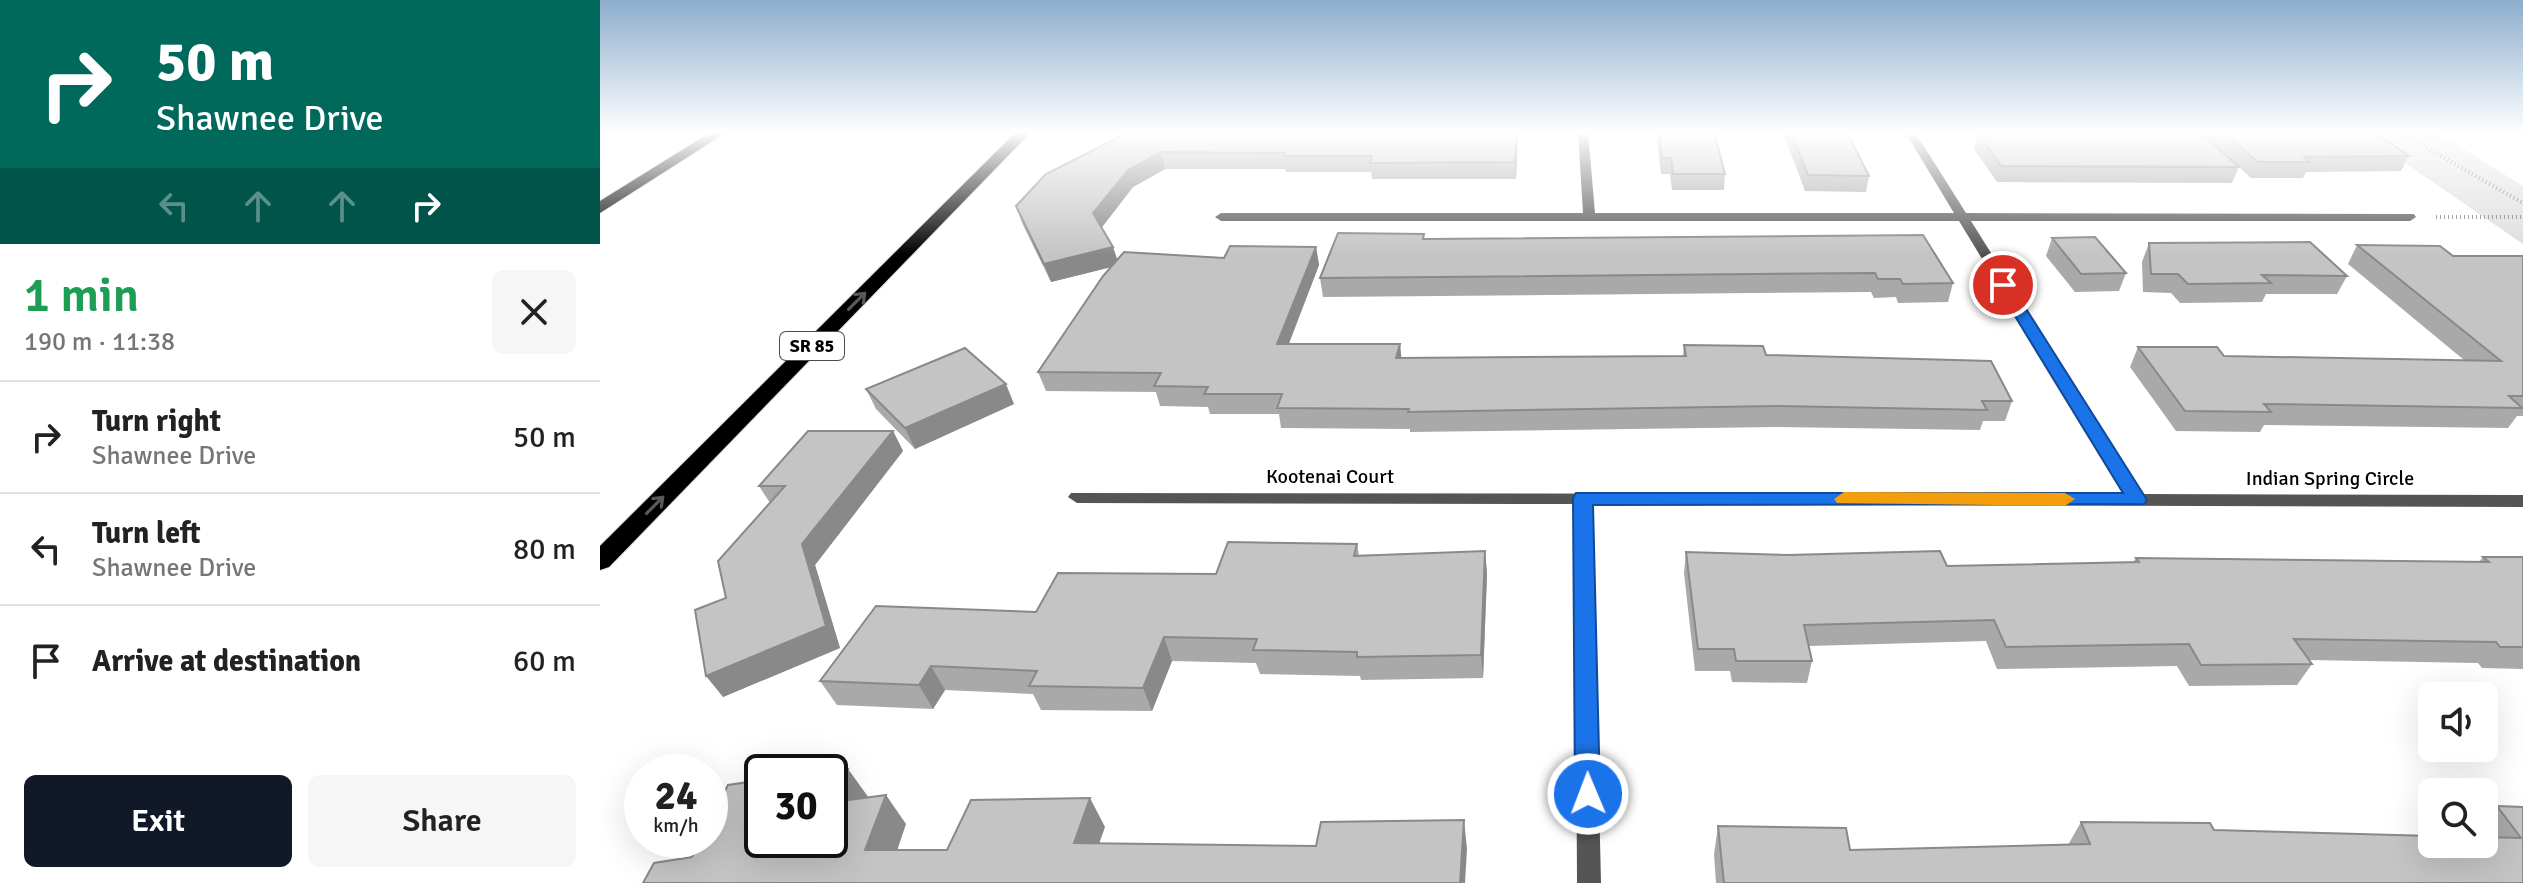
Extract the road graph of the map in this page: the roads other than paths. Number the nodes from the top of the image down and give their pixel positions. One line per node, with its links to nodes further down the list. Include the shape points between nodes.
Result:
1 (655, 173): 5 (highway)
2 (983, 173): 14 (highway, SR 85, one-way to 2)
3 (1586, 173): 8 (street)
4 (1935, 173): 9 (street)
5 (600, 208)
6 (1221, 217): 8 (street)
7 (2410, 217): 9 (street)
8 (1589, 218): 9 (street)
9 (1962, 218): 12 (street)
10 (1077, 497): 11 (street, Kootenai Court)
11 (1583, 498): 12 (street, Kootenai Court); 15 (street)
12 (2137, 500): 13 (street, Indian Spring Circle)
13 (2523, 501)
14 (600, 561)
15 (1589, 883)

